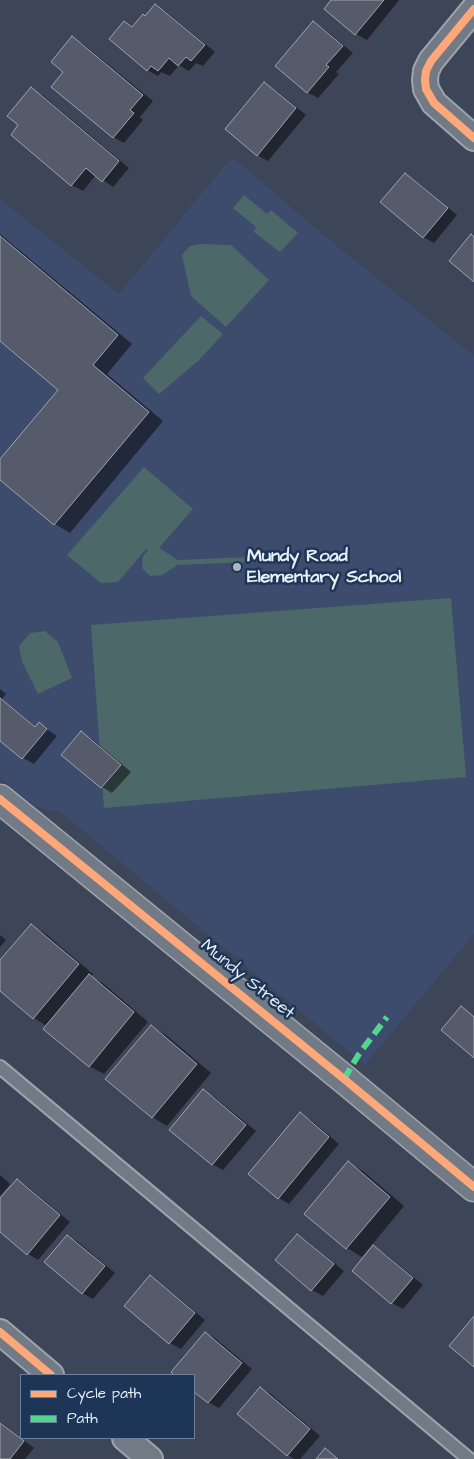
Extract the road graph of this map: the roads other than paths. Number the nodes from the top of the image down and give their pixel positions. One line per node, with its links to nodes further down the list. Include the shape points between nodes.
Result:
1 (474, 9): 2 (street, via 431,61 425,80 429,96 440,110)
2 (474, 138)
3 (0, 799): 5 (street, Mundy Street)
4 (0, 1067): 10 (lane)
5 (474, 1187)
6 (0, 1332): 7 (street)
7 (50, 1374)
8 (126, 1439): 9 (street)
9 (150, 1459)
10 (469, 1459)

